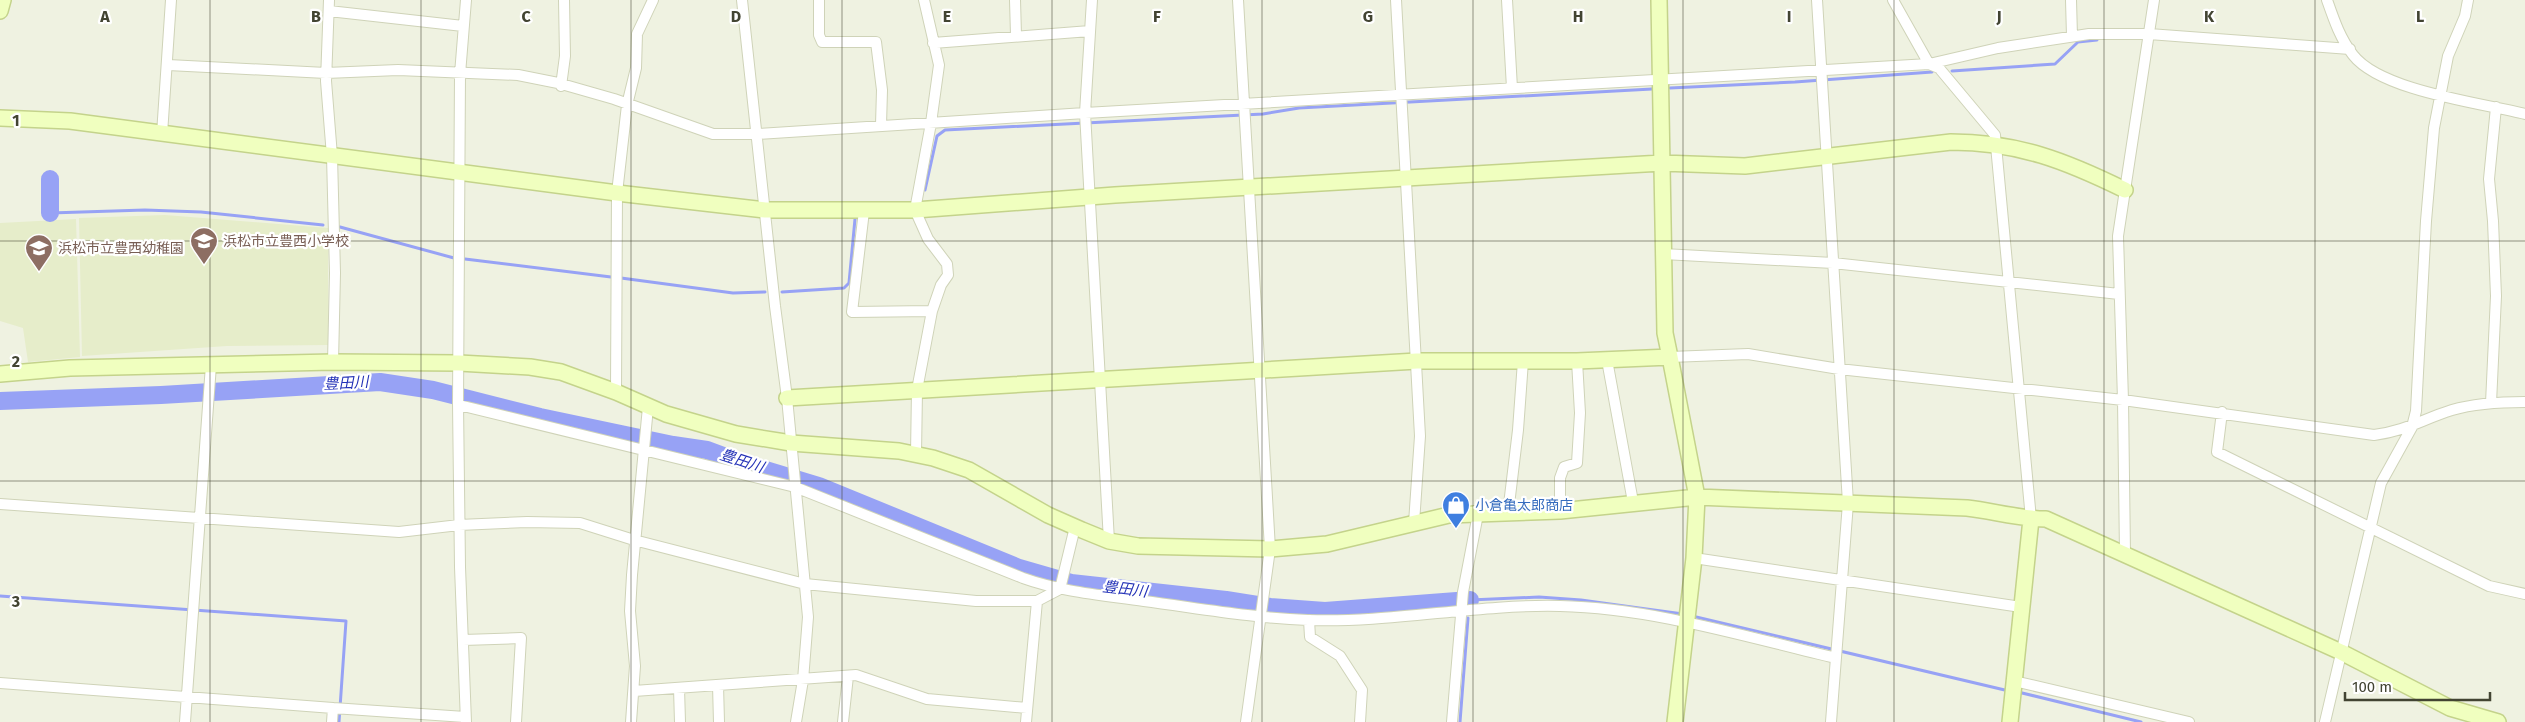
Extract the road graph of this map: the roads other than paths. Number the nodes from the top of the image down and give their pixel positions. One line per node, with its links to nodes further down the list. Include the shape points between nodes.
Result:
1 (3, 0): 22 (street)
2 (171, 0): 32 (street)
3 (329, 0): 23 (street)
4 (466, 0): 24 (street)
5 (564, 0): 37 (street, via 565,56)
6 (653, 0): 41 (street, via 637,34 636,68)
7 (742, 0): 50 (street)
8 (818, 0): 48 (street, via 822,42 876,42 882,90)
9 (924, 0): 29 (street)
10 (1015, 0): 27 (street)
11 (1092, 0): 25 (street)
12 (1238, 0): 42 (street)
13 (1396, 0): 40 (street)
14 (1507, 0): 38 (street)
15 (1659, 0): 36 (street)
16 (1817, 0): 35 (street)
17 (1893, 0): 31 (street)
18 (2071, 0): 28 (street)
19 (2154, 0): 26 (street)
20 (2327, 0): 30 (street, via 2336,28)
21 (2468, 0): 39 (street, via 2465,16 2448,56)
22 (0, 11)
23 (329, 11): 24 (street); 33 (street)
24 (463, 26): 34 (street)
25 (1090, 31): 27 (street); 46 (street)
26 (2149, 34): 28 (street); 30 (street); 58 (street)
27 (1016, 35): 29 (street)
28 (2072, 36): 31 (street)
29 (933, 43): 47 (street, via 939,66)
30 (2350, 49): 39 (street, via 2373,72 2406,86)
31 (1929, 64): 35 (street); 51 (street, via 1939,68 1995,135)
32 (168, 65): 33 (street); 49 (street)
33 (326, 73): 34 (street, via 398,70); 52 (street)
34 (460, 74): 37 (street, via 518,76); 55 (street)
35 (1821, 77): 36 (street); 53 (street)
36 (1661, 80): 38 (street); 54 (street)
37 (561, 86): 41 (street)
38 (1512, 88): 40 (street)
39 (2441, 94): 43 (street); 91 (street, via 2430,169 2416,411)
40 (1403, 96): 42 (street); 56 (street)
41 (627, 105): 50 (street, via 713,134); 59 (street)
42 (1244, 106): 46 (street); 57 (street)
43 (2496, 107): 44 (street); 87 (street, via 2489,179 2496,296)
44 (2525, 114)
45 (0, 118): 49 (street, via 70,121)
46 (1086, 120): 47 (street); 60 (street)
47 (931, 123): 48 (street); 62 (street)
48 (881, 125): 50 (street)
49 (162, 134): 52 (street)
50 (757, 134): 61 (street)
51 (1996, 145): 53 (street, via 1951,142); 58 (street, via 2054,158); 66 (street)
52 (332, 156): 55 (street); 74 (street)
53 (1826, 156): 54 (street, via 1745,166); 65 (street)
54 (1662, 162): 56 (street); 64 (street)
55 (461, 172): 59 (street); 75 (street)
56 (1407, 178): 57 (street); 71 (street)
57 (1249, 188): 60 (street); 78 (street)
58 (2125, 190): 67 (street, via 2118,236)
59 (617, 193): 61 (street); 83 (street)
60 (1090, 198): 62 (street); 80 (street)
61 (765, 210): 63 (street); 84 (street)
62 (915, 210): 63 (street); 68 (street, via 928,239 946,264 948,275)
63 (864, 211): 68 (street, via 852,312)
64 (1663, 254): 65 (street); 69 (street, via 1665,333)
65 (1833, 263): 66 (street); 77 (street)
66 (2008, 281): 67 (street); 81 (street)
67 (2119, 294): 85 (street)
68 (932, 311): 82 (street)
69 (1670, 357): 70 (street); 77 (street, via 1748,354); 96 (street)
70 (1607, 360): 73 (street); 97 (street)
71 (1417, 361): 72 (street); 78 (street); 105 (street, via 1420,436)
72 (1523, 361): 73 (street); 101 (street)
73 (1576, 361): 100 (street, via 1580,413 1577,463 1564,467 1560,478)
74 (333, 362): 75 (street); 76 (street)
75 (459, 363): 83 (street, via 505,364 561,372); 88 (street)
76 (211, 365): 79 (street, via 70,368); 103 (street)
77 (1839, 369): 81 (street); 98 (street)
78 (1259, 370): 80 (street); 111 (street)
79 (0, 374)
80 (1101, 379): 82 (street); 110 (street)
81 (2018, 389): 85 (street); 104 (street)
82 (917, 390): 84 (street); 94 (street)
83 (616, 392): 89 (street)
84 (788, 398): 92 (street)
85 (2124, 400): 90 (street); 112 (street)
86 (2525, 402): 87 (street)
87 (2491, 403): 91 (street, via 2450,411)
88 (458, 404): 93 (street); 106 (street)
89 (648, 407): 92 (street, via 692,423); 93 (street)
90 (2222, 412): 91 (street, via 2356,434 2393,432); 108 (street, via 2216,452)
91 (2412, 427): 108 (street, via 2381,483)
92 (791, 443): 94 (street); 95 (street)
93 (644, 449): 95 (street); 109 (street)
94 (916, 454): 107 (street, via 969,470)
95 (795, 486): 115 (street); 116 (street, via 1022,578)
96 (1697, 497): 97 (street); 98 (street); 113 (street)
97 (1633, 502): 100 (street)
98 (1848, 502): 104 (street, via 1968,508); 114 (street)
99 (0, 504): 103 (street)
100 (1560, 511): 101 (street)
101 (1508, 513): 102 (street)
102 (1478, 514): 105 (street, via 1448,515); 120 (street)
103 (200, 519): 106 (street, via 399,532); 134 (street)
104 (2031, 519): 112 (street, via 2046,519); 119 (street)
105 (1414, 523): 111 (street, via 1327,544)
106 (460, 525): 109 (street, via 580,523); 124 (street)
107 (1075, 527): 110 (street); 116 (street)
108 (2371, 528): 117 (street, via 2488,586); 125 (street)
109 (634, 540): 115 (street); 133 (street, via 630,611)
110 (1109, 541): 111 (street, via 1161,547)
111 (1270, 549): 121 (street)
112 (2125, 554): 125 (street)
113 (1694, 558): 114 (street); 122 (street)
114 (1842, 580): 119 (street); 126 (street)
115 (805, 584): 118 (street, via 976,600); 128 (street, via 808,623)
116 (1060, 590): 118 (street); 121 (street)
117 (2525, 594)
118 (1037, 602): 136 (street)
119 (2021, 608): 132 (street)
120 (1462, 609): 122 (street, via 1563,606); 123 (street); 149 (street)
121 (1261, 615): 123 (street); 147 (street)
122 (1687, 617): 126 (street); 150 (street)
123 (1309, 620): 148 (street, via 1310,637 1340,656 1362,690)
124 (463, 640): 137 (street); 140 (street, via 521,638)
125 (2341, 652): 154 (street); 155 (street, via 2450,708)
126 (1836, 657): 151 (street)
127 (848, 676): 128 (street); 136 (street, via 856,675 927,699); 145 (street)
128 (803, 680): 130 (street); 144 (street)
129 (0, 683): 134 (street)
130 (718, 685): 131 (street); 143 (street)
131 (679, 688): 133 (street); 142 (street)
132 (2013, 688): 152 (street); 153 (street)
133 (634, 691): 141 (street)
134 (187, 698): 135 (street); 138 (street)
135 (339, 708): 137 (street); 139 (street)
136 (1027, 708): 146 (street)
137 (465, 720)
138 (185, 722)
139 (332, 722)
140 (516, 722)
141 (631, 722)
142 (680, 722)
143 (719, 722)
144 (796, 722)
145 (842, 722)
146 (1026, 722)
147 (1246, 722)
148 (1360, 722)
149 (1452, 722)
150 (1675, 722)
151 (1831, 722)
152 (2010, 722)
153 (2189, 722)
154 (2325, 722)
155 (2498, 722)

